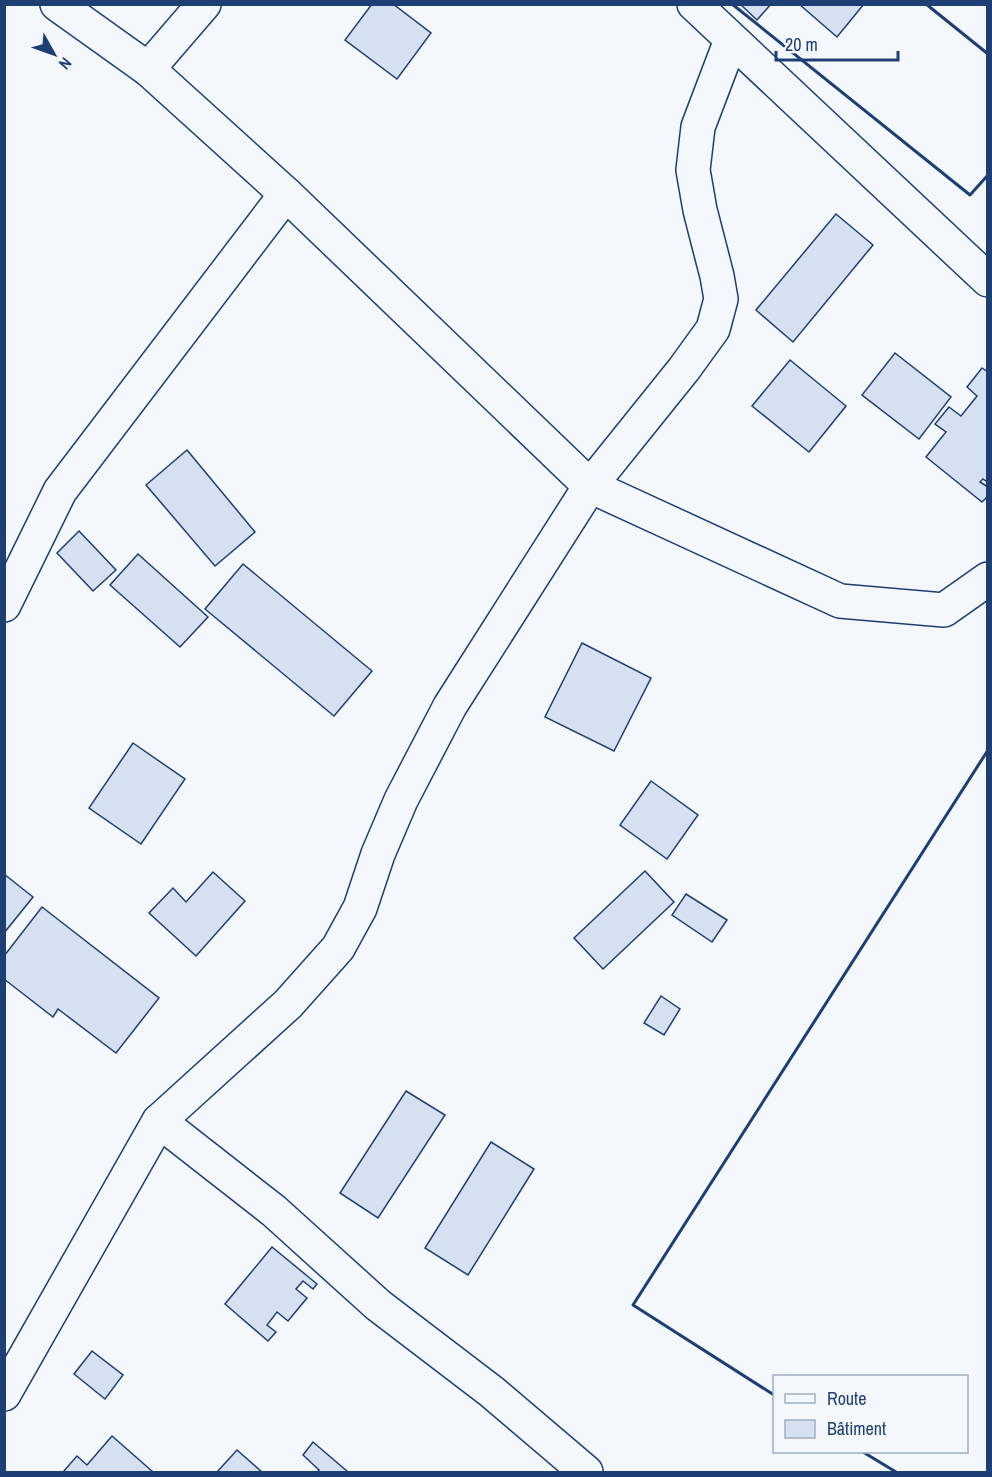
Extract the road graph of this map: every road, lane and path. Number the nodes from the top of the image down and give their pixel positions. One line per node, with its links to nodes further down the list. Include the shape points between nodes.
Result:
1 (57, 4): 5 (street)
2 (204, 4): 5 (street)
3 (693, 4): 4 (street)
4 (731, 40): 7 (street); 8 (street, via 698,127 693,170 721,299 713,329)
5 (148, 69): 6 (street)
6 (286, 194): 8 (street); 10 (street, via 60,491)
7 (987, 280)
8 (590, 486): 9 (street, via 840,602 944,610); 11 (street, via 450,706 401,800 360,908 338,948 288,1004)
9 (987, 579)
10 (4, 605)
11 (159, 1121): 12 (street); 13 (street, via 274,1211 378,1305 492,1392)
12 (4, 1394)
13 (586, 1473)

